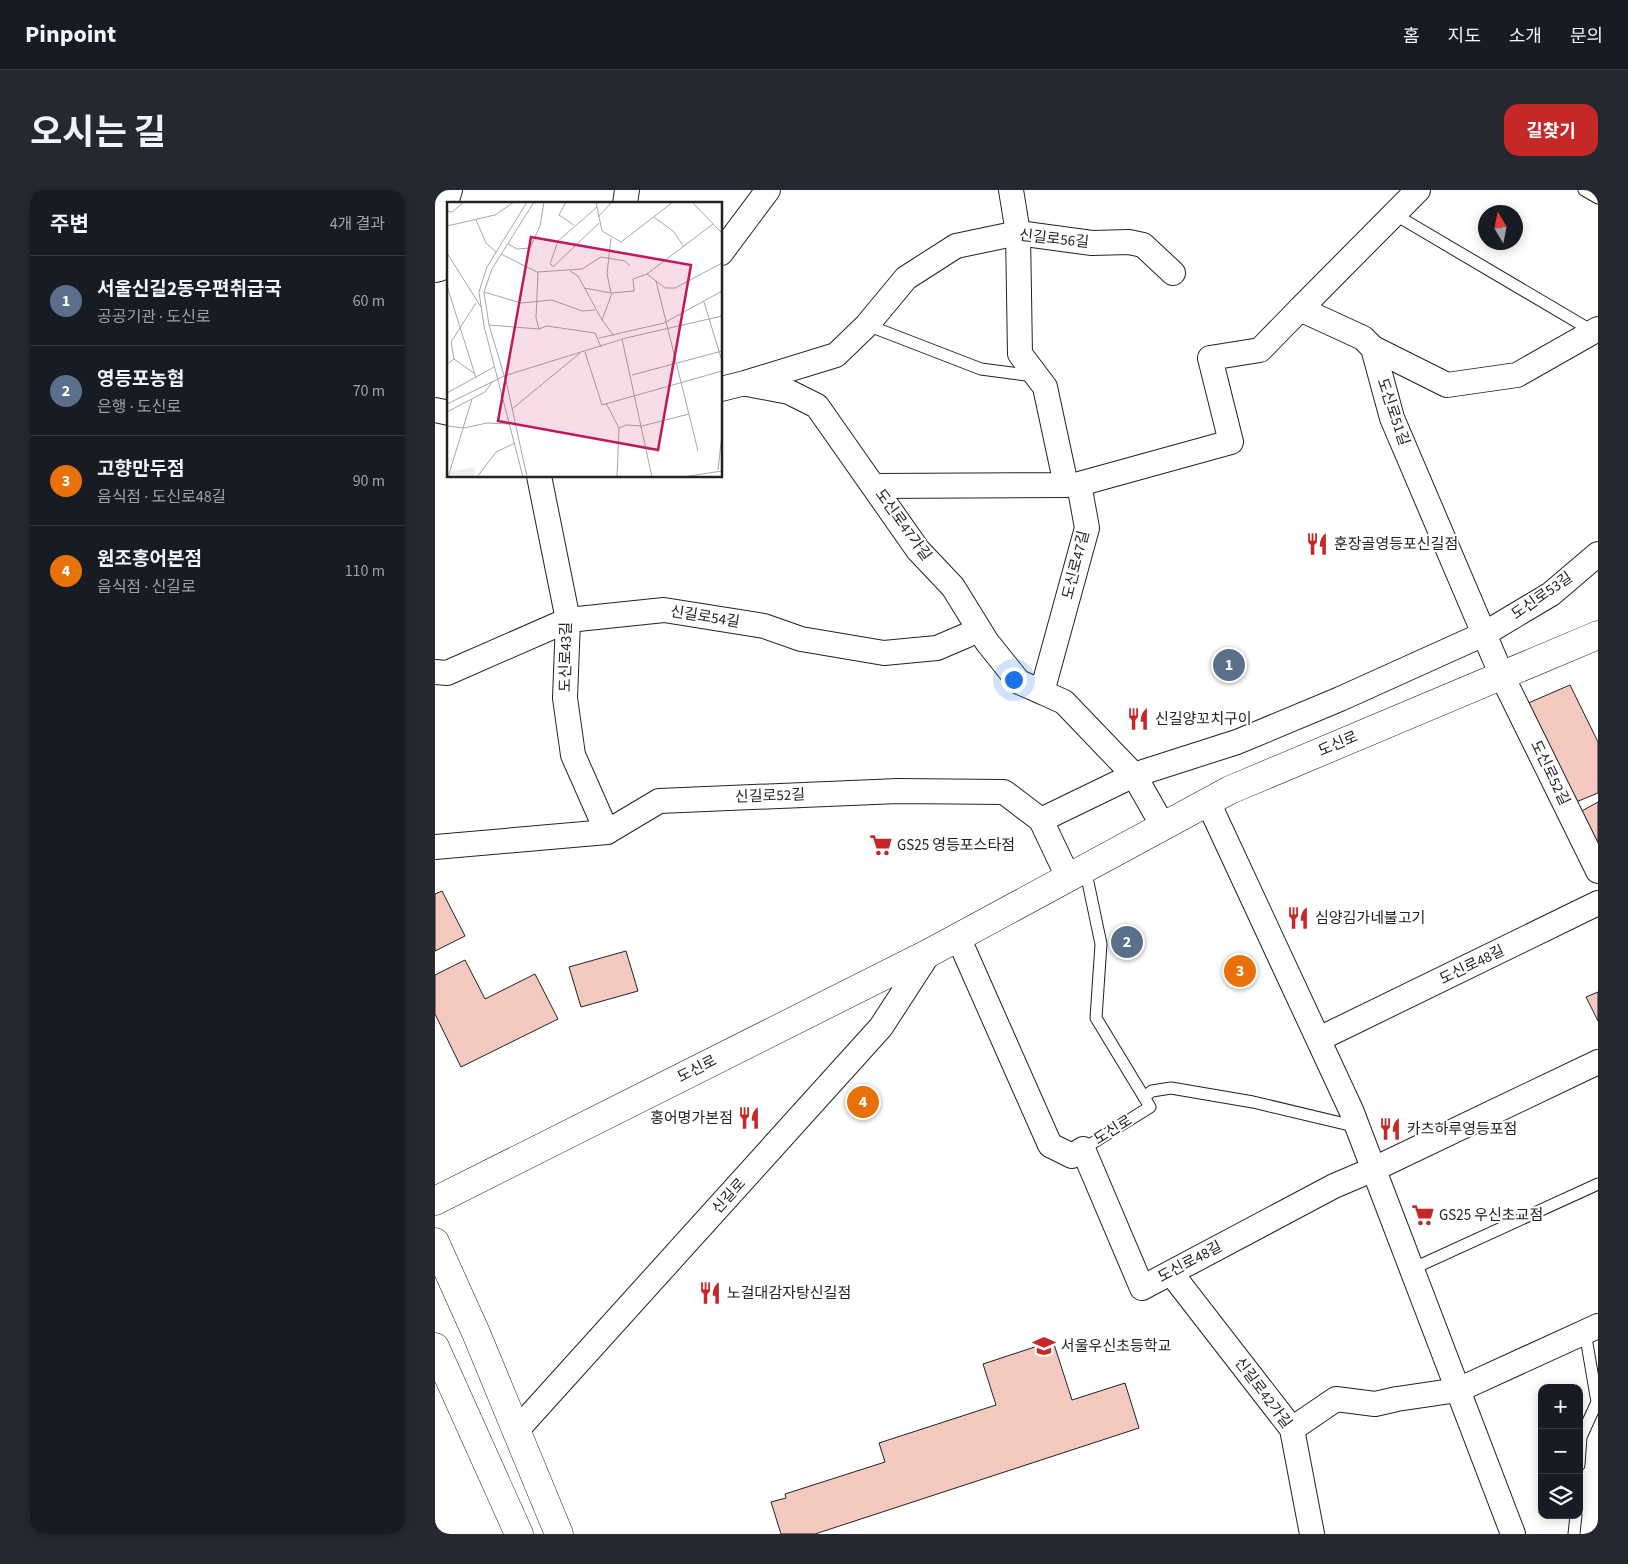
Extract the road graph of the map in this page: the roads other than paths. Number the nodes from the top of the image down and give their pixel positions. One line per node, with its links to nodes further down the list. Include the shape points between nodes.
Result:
1 (450, 190): 10 (street, via 439,226)
2 (768, 190): 9 (street)
3 (1011, 190): 8 (street)
4 (1418, 190): 7 (street)
5 (1584, 190): 6 (lane)
6 (1598, 198)
7 (1394, 214): 12 (street); 14 (lane)
8 (1018, 233): 11 (street, 신길로56길, via 1092,243 1143,245); 13 (street, 신길로56길, via 956,246 906,278); 16 (street, via 1020,354)
9 (723, 250)
10 (437, 269)
11 (1173, 273)
12 (1300, 309): 15 (street, via 1363,338); 28 (street, 도신로47길, via 1260,350 1210,358 1231,442 1079,484 1087,528)
13 (867, 325): 16 (lane, via 981,369); 17 (street, 신길로56길, via 836,355)
14 (1597, 333): 15 (street, via 1517,375 1447,385)
15 (1373, 348): 24 (street, 도신로51길, via 1392,418)
16 (1037, 376): 20 (street, via 1045,387 1066,485)
17 (745, 383): 18 (street, 신길로56길); 20 (street, 도신로47가길, via 789,392 817,406)
18 (723, 388)
19 (539, 478): 22 (street, 도신로43길)
20 (874, 486): 23 (street, 도신로47가길, via 919,550 953,587)
21 (1598, 554): 24 (street, 도신로53길, via 1551,594)
22 (568, 620): 23 (street, 신길로54길, via 664,610 764,626 801,639 884,653 937,648); 26 (street, 신길로54길, via 447,673); 33 (street, 도신로43길, via 565,698 573,754)
23 (979, 630): 28 (street, 도신로47가길, via 1019,682)
24 (1484, 634): 27 (street, 도신로51길); 29 (street, 도신로53길, via 1237,742)
25 (1598, 635): 27 (main road, 도신로)
26 (435, 672)
27 (1502, 676): 30 (main road, 도신로); 35 (street, 도신로52길)
28 (1042, 692): 29 (street, via 1065,702)
29 (1135, 776): 31 (street, 도신로53길); 32 (street)
30 (1208, 802): 32 (main road, 도신로); 40 (street)
31 (1041, 820): 33 (street, 신길로52길, via 1004,792 898,791 659,801); 36 (street, 신길로52길)
32 (1163, 826): 36 (main road, 도신로)
33 (607, 832): 34 (street, 신길로52길)
34 (435, 847)
35 (1598, 871)
36 (1077, 873): 38 (main road, 도신로); 42 (lane, via 1101,944 1095,1018)
37 (1598, 903): 40 (street, 도신로48길)
38 (958, 937): 39 (main road, 도신로); 44 (street, 도신로, via 1050,1145 1072,1156)
39 (929, 953): 47 (main road, 도신로); 55 (street, 신길로, via 881,1027)
40 (1319, 1039): 43 (street)
41 (1598, 1062): 45 (street, 도신로48길)
42 (1144, 1097): 43 (lane, via 1152,1091 1171,1088 1253,1102); 44 (lane, 도신로, via 1150,1107)
43 (1358, 1127): 45 (street)
44 (1083, 1149): 50 (street, 도신로48길, via 1142,1288)
45 (1374, 1170): 49 (street); 50 (street, 도신로48길, via 1334,1186)
46 (1598, 1184): 49 (lane)
47 (435, 1201)
48 (435, 1242): 55 (main road)
49 (1412, 1269): 53 (street)
50 (1171, 1273): 54 (street, 신길로42가길)
51 (1592, 1329): 53 (street); 56 (lane, via 1597,1402)
52 (435, 1347): 58 (main road)
53 (1458, 1390): 54 (street, via 1375,1404 1336,1399); 61 (street)
54 (1292, 1429): 60 (street, 신길로42가길)
55 (517, 1430): 59 (main road)
56 (1583, 1433)
57 (1576, 1519): 62 (lane)
58 (519, 1534)
59 (559, 1534)
60 (1312, 1534)
61 (1513, 1534)
62 (1574, 1534)

